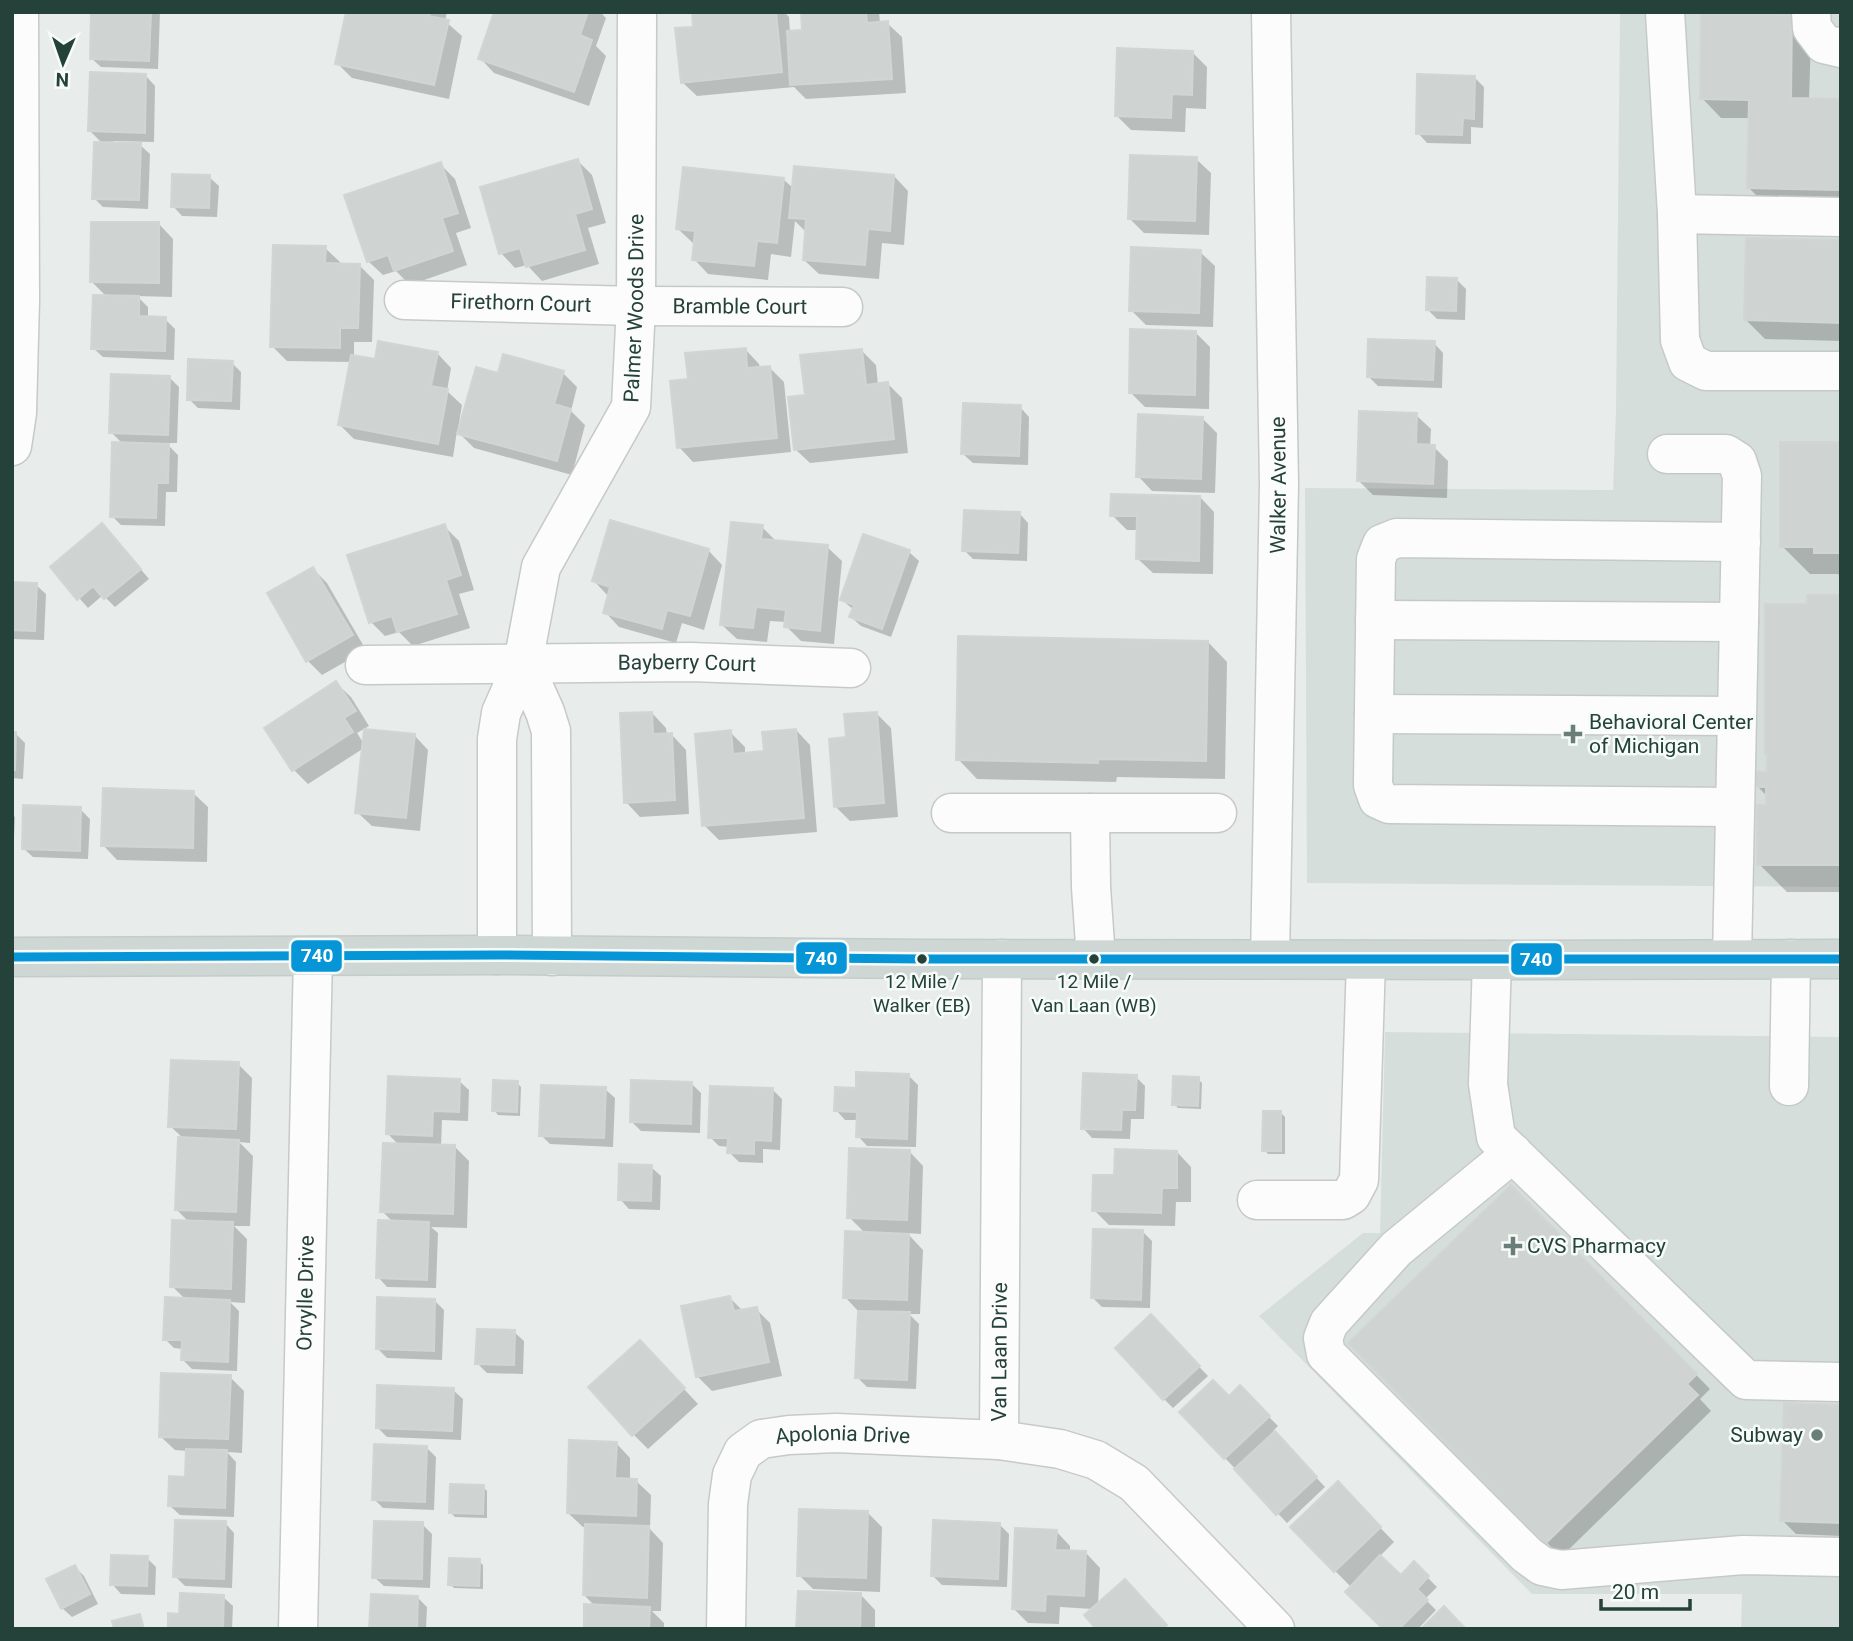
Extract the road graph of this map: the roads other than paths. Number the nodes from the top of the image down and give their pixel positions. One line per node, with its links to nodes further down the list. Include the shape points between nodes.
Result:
1 (19, 12): 13 (street, via 20,300)
2 (638, 12): 10 (street, Palmer Woods Drive)
3 (1271, 12): 33 (street, Walker Avenue, via 1279,484)
4 (1665, 12): 7 (street)
5 (1811, 12): 6 (street, via 1812,28 1824,44)
6 (1841, 48)
7 (1677, 214): 8 (street); 12 (street, via 1680,341 1688,362 1706,371)
8 (1841, 218)
9 (404, 300): 10 (street, Firethorn Court)
10 (636, 306): 11 (street, Bramble Court); 18 (street, Palmer Woods Drive, via 631,407 541,567)
11 (843, 307)
12 (1841, 372)
13 (12, 446)
14 (1667, 454): 15 (street, via 1726,454 1737,461 1742,476)
15 (1741, 542): 16 (street, via 1397,538 1382,544 1376,559); 17 (street)
16 (1375, 620): 17 (street); 21 (street)
17 (1739, 622): 22 (street)
18 (523, 663): 19 (street); 20 (street, Bayberry Court, via 691,662); 27 (street, Palmer Woods Drive, via 501,713 497,738); 28 (street, via 551,731)
19 (365, 665)
20 (851, 668)
21 (1374, 714): 22 (street); 23 (street, via 1374,785 1378,799 1389,804)
22 (1736, 716): 23 (street)
23 (1734, 807): 34 (street)
24 (951, 813): 25 (street)
25 (1090, 813): 26 (street); 31 (street)
26 (1217, 813)
27 (497, 956): 28 (main road); 30 (main road)
28 (552, 956): 32 (main road)
29 (12, 957): 30 (main road)
30 (313, 957): 46 (street, Orvylle Drive)
31 (1096, 958): 32 (main road); 33 (main road)
32 (1002, 959): 43 (street, Van Laan Drive)
33 (1270, 959): 37 (main road)
34 (1732, 959): 35 (main road); 38 (main road)
35 (1791, 959): 36 (main road); 39 (street)
36 (1841, 959)
37 (1366, 960): 38 (main road); 41 (street, via 1359,1180 1352,1195 1343,1200)
38 (1492, 960): 40 (street, via 1488,1084 1496,1137)
39 (1789, 1087)
40 (1513, 1153): 42 (street, via 1746,1380); 44 (street, via 1396,1248 1329,1323 1323,1338 1326,1354 1542,1566 1561,1570 1743,1555)
41 (1256, 1200)
42 (1841, 1382)
43 (999, 1440): 45 (street, Van Laan Drive, via 1084,1456 1134,1483); 47 (street, Apolonia Drive, via 836,1433 761,1439 743,1452 732,1475)
44 (1841, 1557)
45 (1272, 1628)
46 (298, 1629)
47 (726, 1629)

